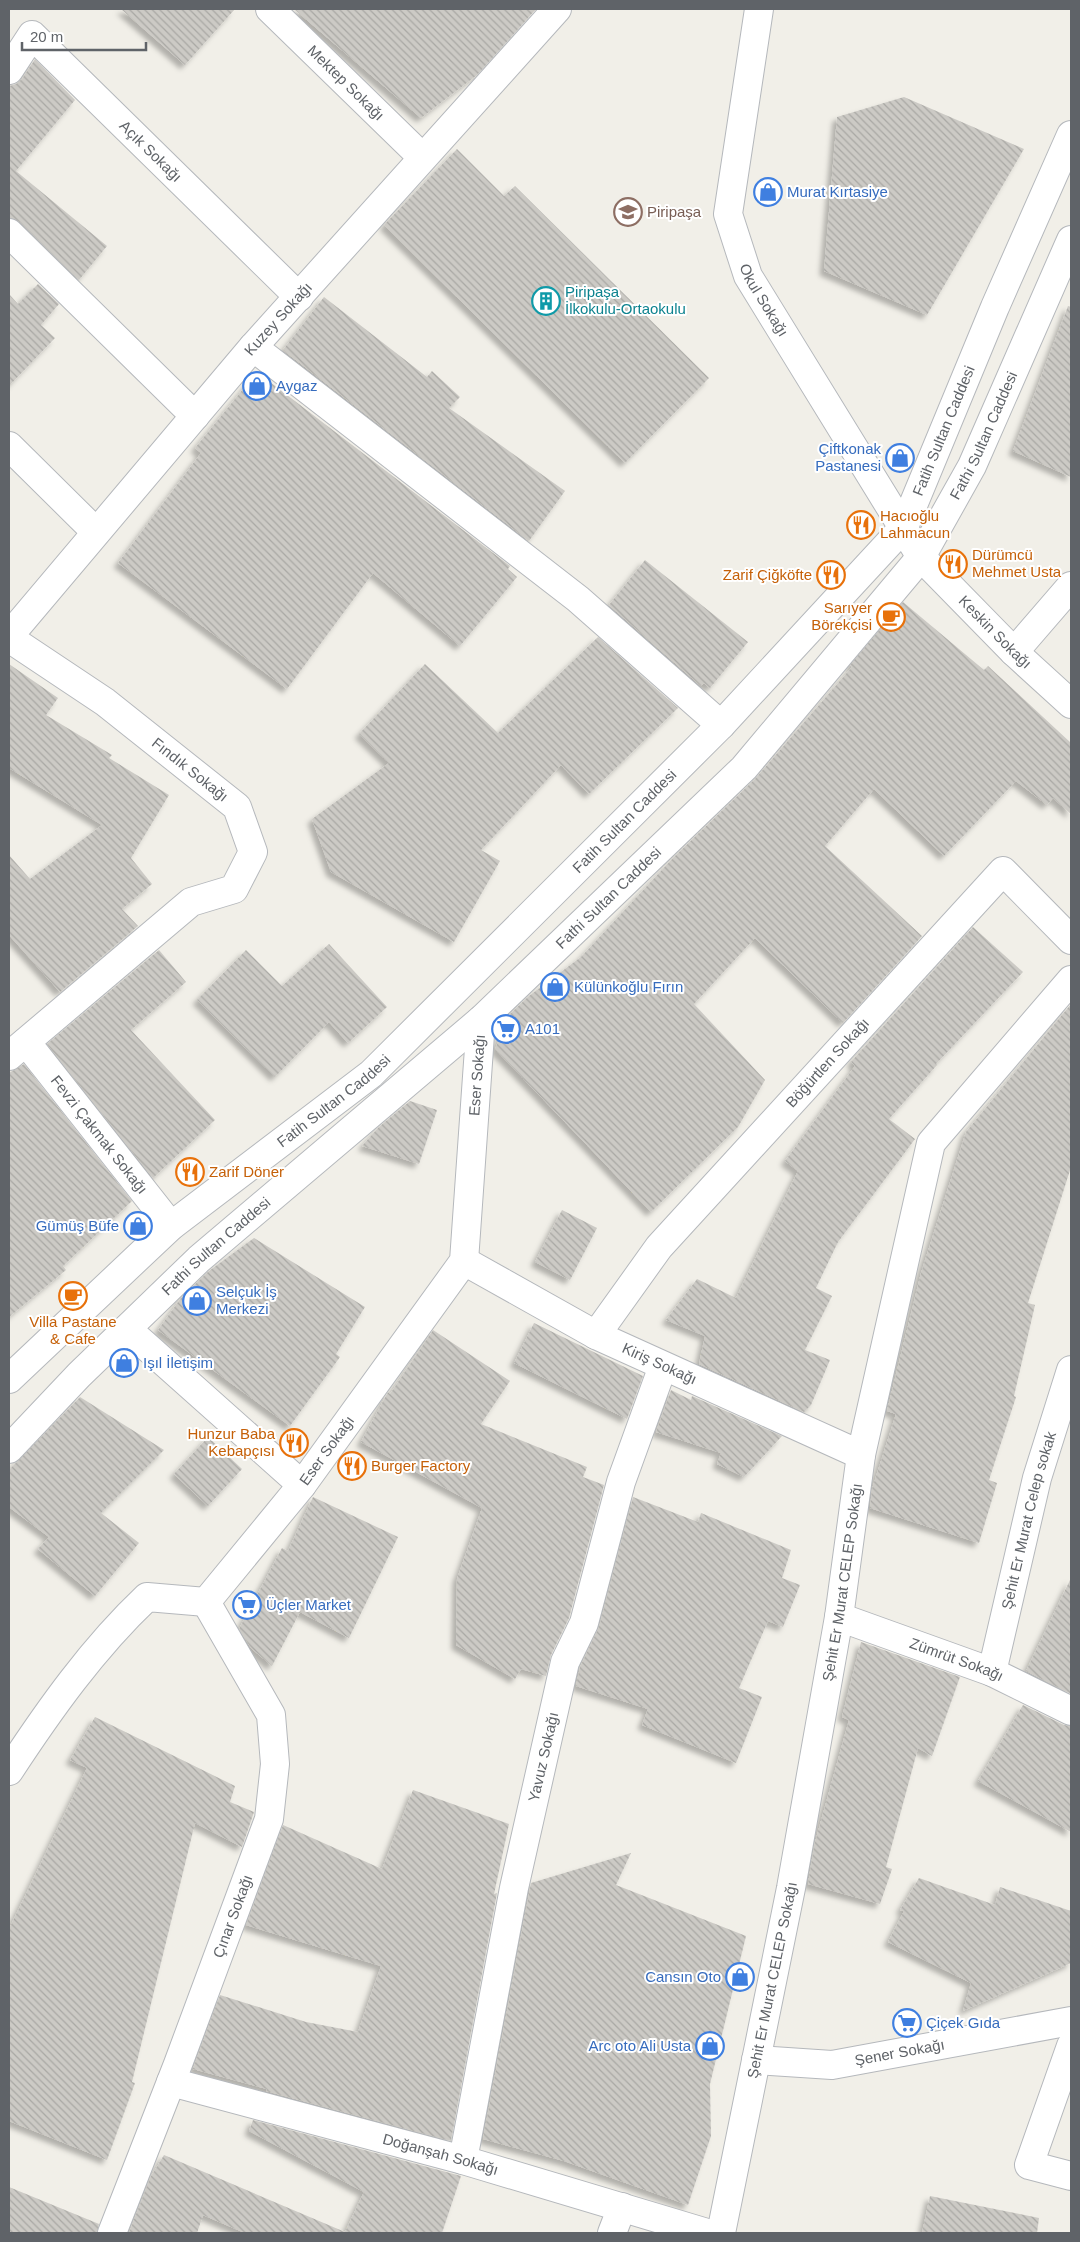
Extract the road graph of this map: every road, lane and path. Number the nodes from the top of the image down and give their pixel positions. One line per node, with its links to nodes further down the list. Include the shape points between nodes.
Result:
1 (270, 9): 6 (street, Mektep Sokağı)
2 (557, 9): 6 (street, Kuzey Sokağı)
3 (759, 9): 13 (street, Okul Sokağı, via 728,214 748,276)
4 (9, 70): 9 (street, Açık Sokağı, via 32,35)
5 (1071, 135): 13 (street, Fatih Sultan Caddesi, via 995,307)
6 (422, 157): 9 (street, Kuzey Sokağı)
7 (9, 233): 11 (street)
8 (1071, 240): 15 (street, Fathi Sultan Caddesi, via 972,466)
9 (299, 296): 10 (street, Kuzey Sokağı)
10 (253, 347): 11 (street, Kuzey Sokağı); 20 (street, via 578,599)
11 (194, 416): 14 (street, Kuzey Sokağı)
12 (9, 446): 14 (street)
13 (904, 527): 15 (street, Okul Sokağı); 20 (street, Fatih Sultan Caddesi)
14 (96, 532): 17 (street, Kuzey Sokağı)
15 (921, 556): 18 (street, Keskin Sokağı); 23 (street, Fathi Sultan Caddesi, via 744,768)
16 (1071, 586): 18 (street)
17 (9, 637): 24 (street, Fındık Sokağı, via 105,702 237,807 253,852 234,889 191,902)
18 (1014, 652): 19 (street, Keskin Sokağı)
19 (1071, 704)
20 (721, 725): 25 (street, Fatih Sultan Caddesi, via 371,1074)
21 (1071, 940): 28 (street, Böğürtlen Sokağı, via 1003,871 660,1247)
22 (1071, 980): 33 (street, Şehit Er Murat CELEP Sokağı, via 931,1143)
23 (481, 1020): 26 (street, Eser Sokağı); 27 (street, Fathi Sultan Caddesi, via 199,1259)
24 (17, 1049): 25 (street, Fevzi Çakmak Sokağı)
25 (172, 1226): 31 (street, Fatih Sultan Caddesi)
26 (464, 1262): 28 (street, Kiriş Sokağı); 34 (street, Eser Sokağı)
27 (127, 1329): 32 (street, Fathi Sultan Caddesi, via 78,1375); 34 (street)
28 (596, 1335): 29 (street, Kiriş Sokağı)
29 (663, 1366): 33 (street, Kiriş Sokağı); 44 (street, Yavuz Sokağı, via 621,1482 584,1623 565,1662 514,1888)
30 (1071, 1370): 37 (street, Şehit Er Murat Celep sokak, via 1037,1478)
31 (9, 1379)
32 (9, 1449)
33 (861, 1455): 36 (street, Şehit Er Murat CELEP Sokağı)
34 (302, 1486): 35 (street, Eser Sokağı)
35 (206, 1602): 39 (street, via 147,1597 114,1628); 43 (street, Çınar Sokağı, via 271,1715 275,1764 269,1819)
36 (839, 1617): 37 (street, Zümrüt Sokağı); 42 (street, Şehit Er Murat CELEP Sokağı, via 791,1888)
37 (992, 1672): 38 (street, Zümrüt Sokağı)
38 (1071, 1712)
39 (9, 1771)
40 (1071, 2021): 42 (street, Şener Sokağı, via 832,2064)
41 (1071, 2046): 45 (street, via 1029,2165)
42 (756, 2060): 50 (street, Şehit Er Murat CELEP Sokağı)
43 (171, 2082): 44 (street, Doğanşah Sokağı); 47 (street, Çınar Sokağı)
44 (463, 2160): 46 (street, Doğanşah Sokağı)
45 (1071, 2176)
46 (622, 2208): 48 (street); 49 (street, Doğanşah Sokağı)
47 (112, 2233)
48 (612, 2233)
49 (707, 2233)
50 (721, 2233)

